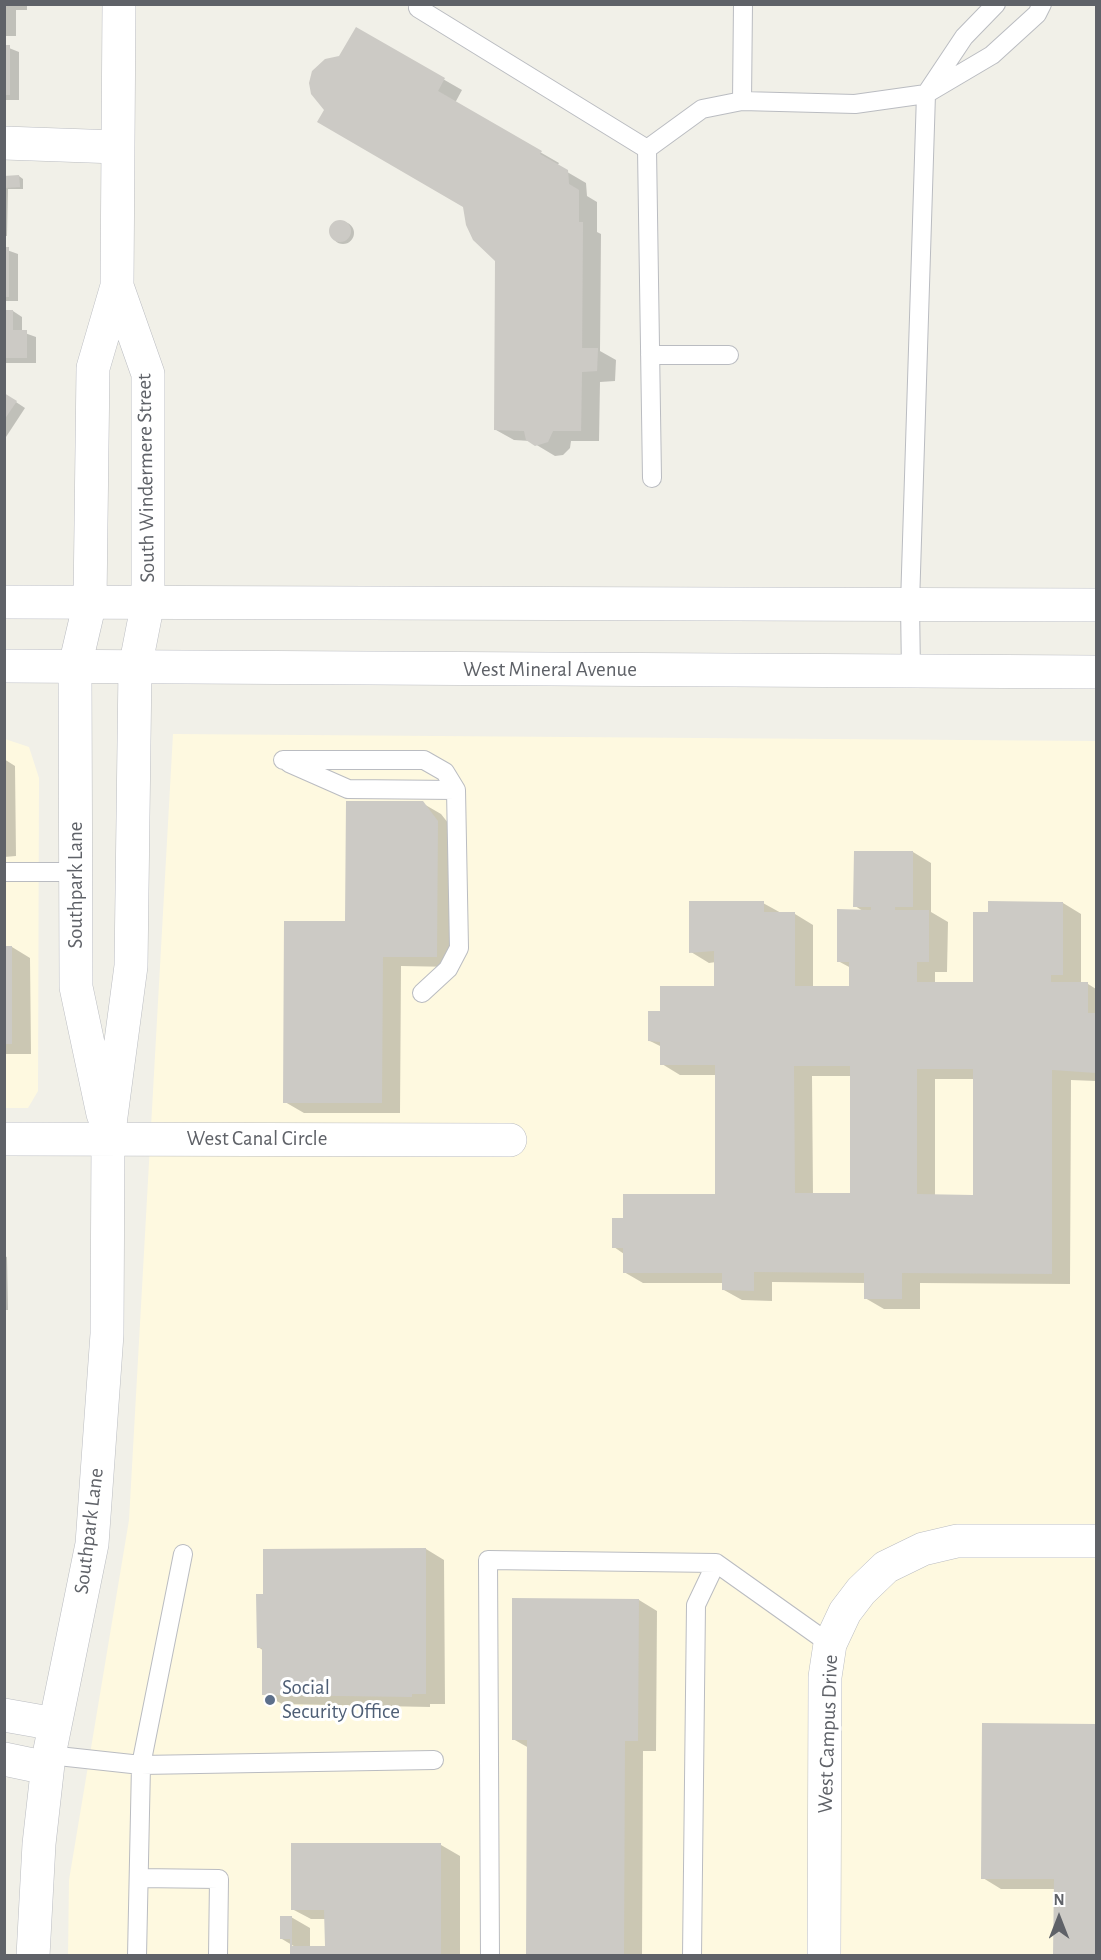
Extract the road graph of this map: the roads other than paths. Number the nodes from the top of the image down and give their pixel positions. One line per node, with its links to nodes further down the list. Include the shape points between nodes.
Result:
1 (119, 4): 9 (street, South Windermere Street)
2 (743, 4): 7 (lane)
3 (996, 4): 6 (lane, via 964,37)
4 (1042, 4): 6 (lane, via 1037,14 992,55)
5 (418, 8): 10 (lane)
6 (926, 94): 7 (lane, via 855,104); 17 (lane)
7 (742, 101): 10 (lane, via 702,109)
8 (4, 142): 9 (street)
9 (117, 147): 11 (street, South Windermere Street)
10 (647, 149): 12 (lane)
11 (117, 286): 16 (street, South Windermere Street, via 148,374); 19 (street, South Windermere Street, via 93,368)
12 (650, 355): 13 (lane); 14 (lane)
13 (729, 355)
14 (652, 478)
15 (4, 602): 19 (street)
16 (148, 602): 17 (street); 19 (street); 20 (street, South Windermere Street)
17 (910, 604): 18 (street); 24 (lane)
18 (1096, 605)
19 (86, 616): 22 (street, Southpark Lane)
20 (138, 653): 22 (street, West Mineral Avenue); 24 (street, West Mineral Avenue); 30 (street, Southpark Lane, via 131,966)
21 (4, 666): 22 (street, West Mineral Avenue)
22 (75, 666): 27 (street, Southpark Lane)
23 (1096, 672): 24 (street, West Mineral Avenue)
24 (911, 673)
25 (456, 790): 25 (lane, via 445,772 424,760 283,760 348,789); 28 (lane, via 459,948 448,969)
26 (4, 872): 27 (lane)
27 (76, 872): 30 (street, Southpark Lane, via 76,987)
28 (422, 993)
29 (4, 1139): 30 (street, West Canal Circle)
30 (108, 1139): 31 (street, West Canal Circle); 37 (street, Southpark Lane, via 107,1334 92,1544)
31 (510, 1140)
32 (1096, 1541): 35 (street, West Campus Drive, via 957,1541 923,1549 886,1567 861,1591 845,1612)
33 (183, 1554): 41 (lane)
34 (716, 1563): 35 (lane); 46 (lane, via 488,1560); 47 (lane, via 696,1605)
35 (830, 1644): 48 (street, West Campus Drive, via 825,1677)
36 (4, 1715): 37 (street)
37 (55, 1724): 40 (street, Southpark Lane)
38 (4, 1759): 40 (street)
39 (434, 1760): 41 (lane)
40 (48, 1761): 41 (lane); 43 (street, Southpark Lane)
41 (141, 1765): 42 (lane)
42 (139, 1878): 44 (lane); 45 (lane, via 219,1879)
43 (33, 1956)
44 (137, 1956)
45 (218, 1956)
46 (490, 1956)
47 (692, 1956)
48 (824, 1956)

